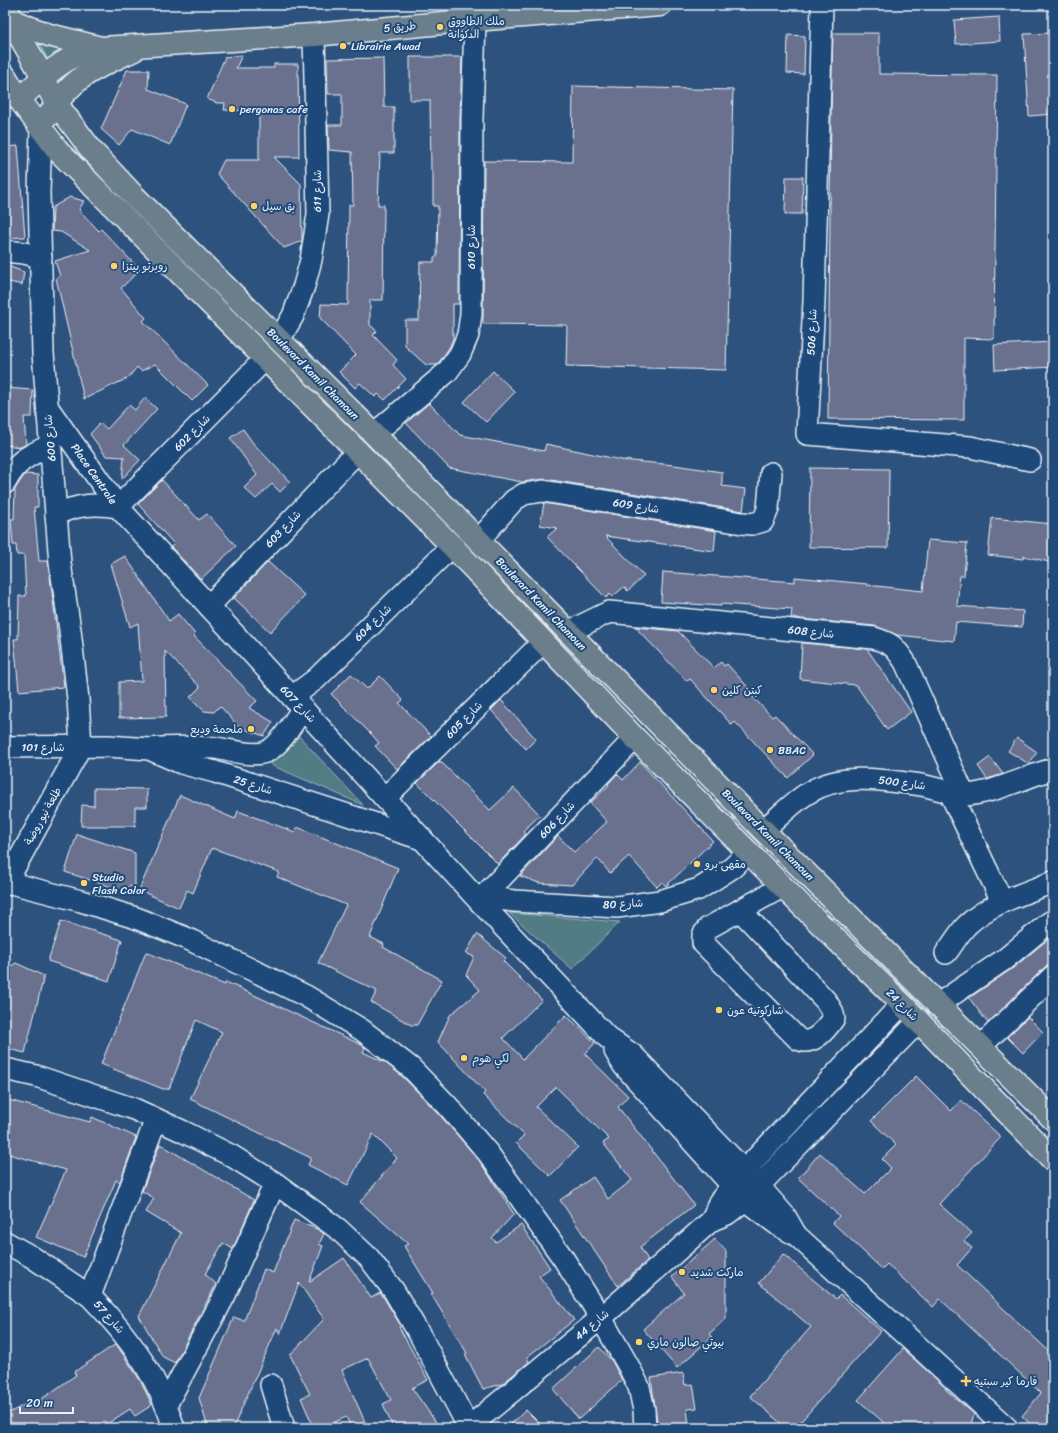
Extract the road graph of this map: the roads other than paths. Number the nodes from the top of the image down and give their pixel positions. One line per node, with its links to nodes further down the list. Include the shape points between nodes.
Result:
1 (660, 5): 4 (main road, طريق 5)
2 (822, 5): 20 (street, شارع 506, via 814,301 807,434 970,447)
3 (8, 14): 7 (main road, via 49,34); 8 (main road, Boulevard Kamil Chamoun)
4 (475, 20): 5 (main road, طريق 5); 17 (street, شارع 610, via 471,314 468,335 460,354 447,372)
5 (314, 35): 6 (main road, طريق 5); 14 (street, شارع 611, via 318,214 304,286 293,316)
6 (140, 47): 7 (main road); 10 (main road, via 78,79)
7 (101, 48): 8 (main road, via 79,54)
8 (44, 78): 9 (main road); 10 (main road, Boulevard Kamil Chamoun)
9 (10, 86): 11 (main road, Boulevard Kamil Chamoun)
10 (56, 103): 11 (main road); 14 (main road, Boulevard Kamil Chamoun, via 92,151 135,197)
11 (41, 129): 13 (street, شارع 600); 15 (main road, Boulevard Kamil Chamoun, via 59,152)
12 (5, 251): 13 (street)
13 (40, 256): 16 (street, شارع 600, via 43,352)
14 (279, 340): 17 (main road, Boulevard Kamil Chamoun)
15 (266, 359): 19 (main road, Boulevard Kamil Chamoun); 23 (street, شارع 602)
16 (48, 408): 18 (street, شارع 600); 23 (street, Place Centrale)
17 (374, 434): 25 (main road, Boulevard Kamil Chamoun)
18 (51, 445): 22 (street, via 23,459); 24 (street, شارع 600)
19 (358, 451): 26 (main road, Boulevard Kamil Chamoun); 27 (street, شارع 603)
20 (1030, 460)
21 (771, 473): 25 (street, شارع 609, via 768,509 763,520 758,523 742,524 543,491 524,494 514,500)
22 (5, 483)
23 (118, 507): 24 (street, Place Centrale, via 79,506); 27 (street, شارع 607)
24 (56, 514): 32 (street, شارع 600)
25 (479, 540): 28 (main road, Boulevard Kamil Chamoun)
26 (452, 546): 29 (main road, Boulevard Kamil Chamoun); 30 (street, شارع 604, via 316,679)
27 (209, 606): 30 (street, شارع 607)
28 (568, 632): 36 (street, شارع 608, via 609,612 874,638 886,642 896,648 905,662); 38 (main road, Boulevard Kamil Chamoun)
29 (543, 642): 31 (main road, Boulevard Kamil Chamoun); 37 (street, شارع 605)
30 (297, 702): 34 (street, شارع 604, via 281,738 266,752 257,754 217,748 181,747); 37 (street, شارع 607)
31 (635, 738): 40 (main road, Boulevard Kamil Chamoun); 44 (street, شارع 606)
32 (81, 746): 33 (street, شارع 101); 34 (street, شارع 25); 42 (street, طلعة نيو روضة)
33 (6, 747)
34 (149, 749): 39 (street, شارع 25, via 181,763)
35 (1053, 769): 36 (street, شارع 500, via 992,789)
36 (956, 793): 38 (street, شارع 500, via 879,779 834,782 806,794); 45 (street, شارع 608)
37 (385, 798): 39 (street, شارع 607)
38 (763, 830): 51 (main road, Boulevard Kamil Chamoun)
39 (423, 840): 44 (street, شارع 607)
40 (748, 852): 43 (main road, شارع 24); 44 (street, شارع 80, via 732,868 699,889 660,901 617,907)
41 (1053, 882): 45 (street)
42 (6, 884): 62 (street, via 82,901 186,938 306,996 362,1030 411,1068 488,1153 563,1258)
43 (782, 887): 46 (street); 50 (main road, شارع 24)
44 (481, 899): 59 (street, شارع 607, via 608,1038 633,1055)
45 (1002, 901): 48 (street, via 966,926)
46 (740, 910): 46 (street, via 708,928 703,935 703,943 798,1039 812,1040 830,1024 834,1018 832,1011 826,1001)
47 (1050, 922): 51 (street, via 1005,959)
48 (946, 953)
49 (1053, 976): 53 (street)
50 (902, 1004): 52 (main road, شارع 24); 59 (street)
51 (937, 1005): 53 (main road, Boulevard Kamil Chamoun)
52 (918, 1021): 57 (main road, شارع 24); 59 (street)
53 (981, 1046): 56 (main road, Boulevard Kamil Chamoun)
54 (5, 1069): 55 (street, via 43,1078)
55 (156, 1119): 58 (street, via 232,1156); 61 (street)
56 (1053, 1119)
57 (1053, 1160)
58 (275, 1183): 64 (street, via 225,1295); 67 (street, via 338,1229 369,1258 394,1291)
59 (745, 1186): 62 (street, شارع 44, via 727,1214 712,1220); 69 (street, شارع 607, via 778,1225 796,1235)
60 (5, 1242): 61 (street, شارع 57)
61 (90, 1296): 64 (street, شارع 57, via 139,1353)
62 (601, 1318): 67 (street, شارع 44); 68 (street, via 639,1387)
63 (271, 1385): 66 (street)
64 (166, 1405): 65 (street, شارع 57)
65 (174, 1428)
66 (284, 1428)
67 (469, 1428)
68 (645, 1428)
69 (1007, 1428)

